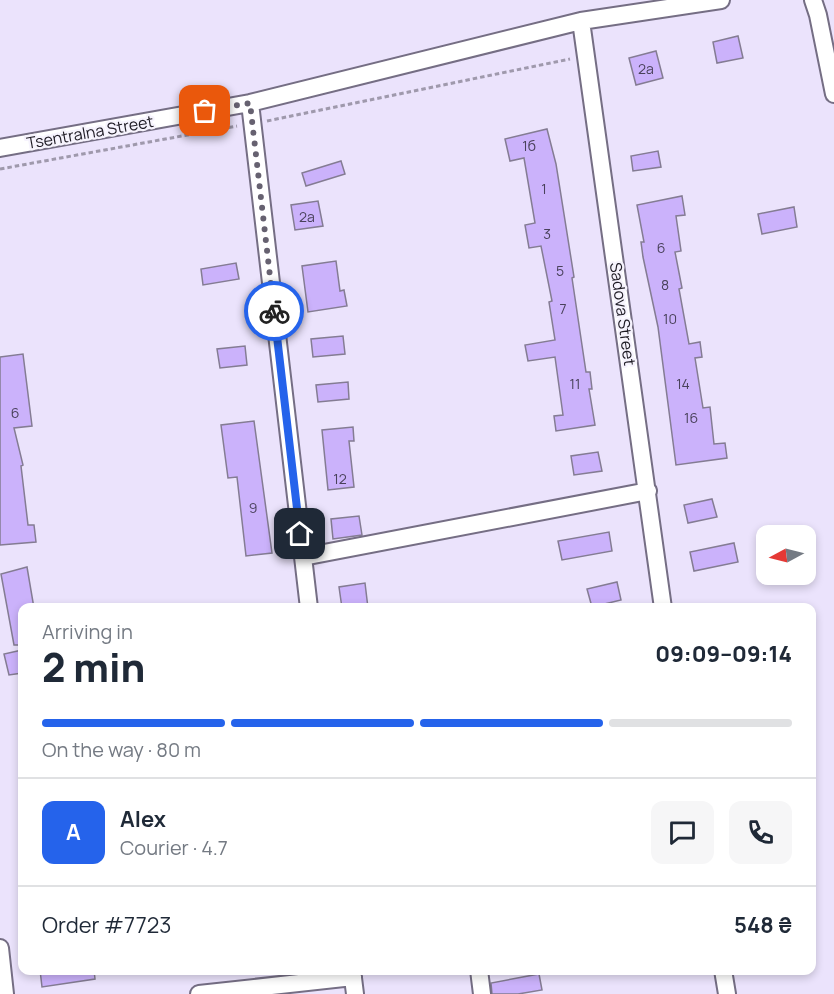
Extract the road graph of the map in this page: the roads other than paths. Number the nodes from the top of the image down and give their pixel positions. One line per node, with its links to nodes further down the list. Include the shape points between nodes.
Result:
1 (721, 0): 3 (street, Tsentralna Street)
2 (815, 8): 4 (street)
3 (581, 21): 5 (street, Tsentralna Street); 7 (street, Sadova Street)
4 (834, 94)
5 (250, 103): 6 (street, Tsentralna Street); 8 (street)
6 (0, 148)
7 (648, 491): 8 (street); 10 (street, Sadova Street)
8 (303, 557): 9 (street)
9 (308, 603)
10 (662, 603)
11 (0, 948): 16 (street)
12 (345, 975): 17 (street)
13 (353, 975): 18 (street)
14 (480, 975): 19 (street)
15 (724, 975): 20 (street)
16 (5, 994)
17 (199, 994)
18 (355, 994)
19 (482, 994)
20 (727, 994)

